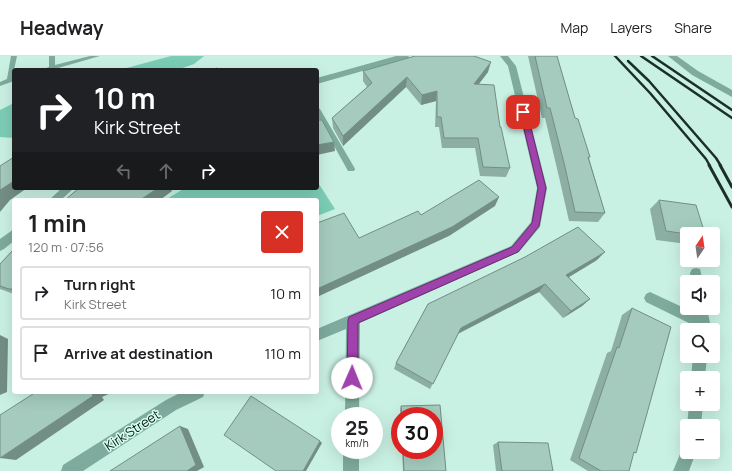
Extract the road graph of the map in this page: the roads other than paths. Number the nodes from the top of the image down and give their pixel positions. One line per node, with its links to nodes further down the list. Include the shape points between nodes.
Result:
1 (14, 56): 7 (lane)
2 (52, 56): 8 (lane)
3 (97, 56): 8 (lane)
4 (405, 56): 10 (street)
5 (504, 56): 20 (street, via 512,66 542,188 536,224 515,249)
6 (672, 56): 12 (street, via 695,73)
7 (13, 68)
8 (52, 68)
9 (12, 80): 11 (lane)
10 (319, 80)
11 (0, 84)
12 (732, 94)
13 (319, 113): 14 (lane)
14 (351, 169)
15 (66, 190): 16 (street)
16 (56, 198)
17 (12, 236): 18 (street)
18 (0, 246)
19 (650, 298): 21 (street)
20 (353, 320): 22 (street); 24 (street)
21 (695, 323)
22 (319, 334)
23 (194, 394): 27 (street, Kirk Street, via 171,405)
24 (352, 407)
25 (351, 459): 28 (street)
26 (685, 459): 29 (street)
27 (69, 471)
28 (351, 471)
29 (681, 471)

